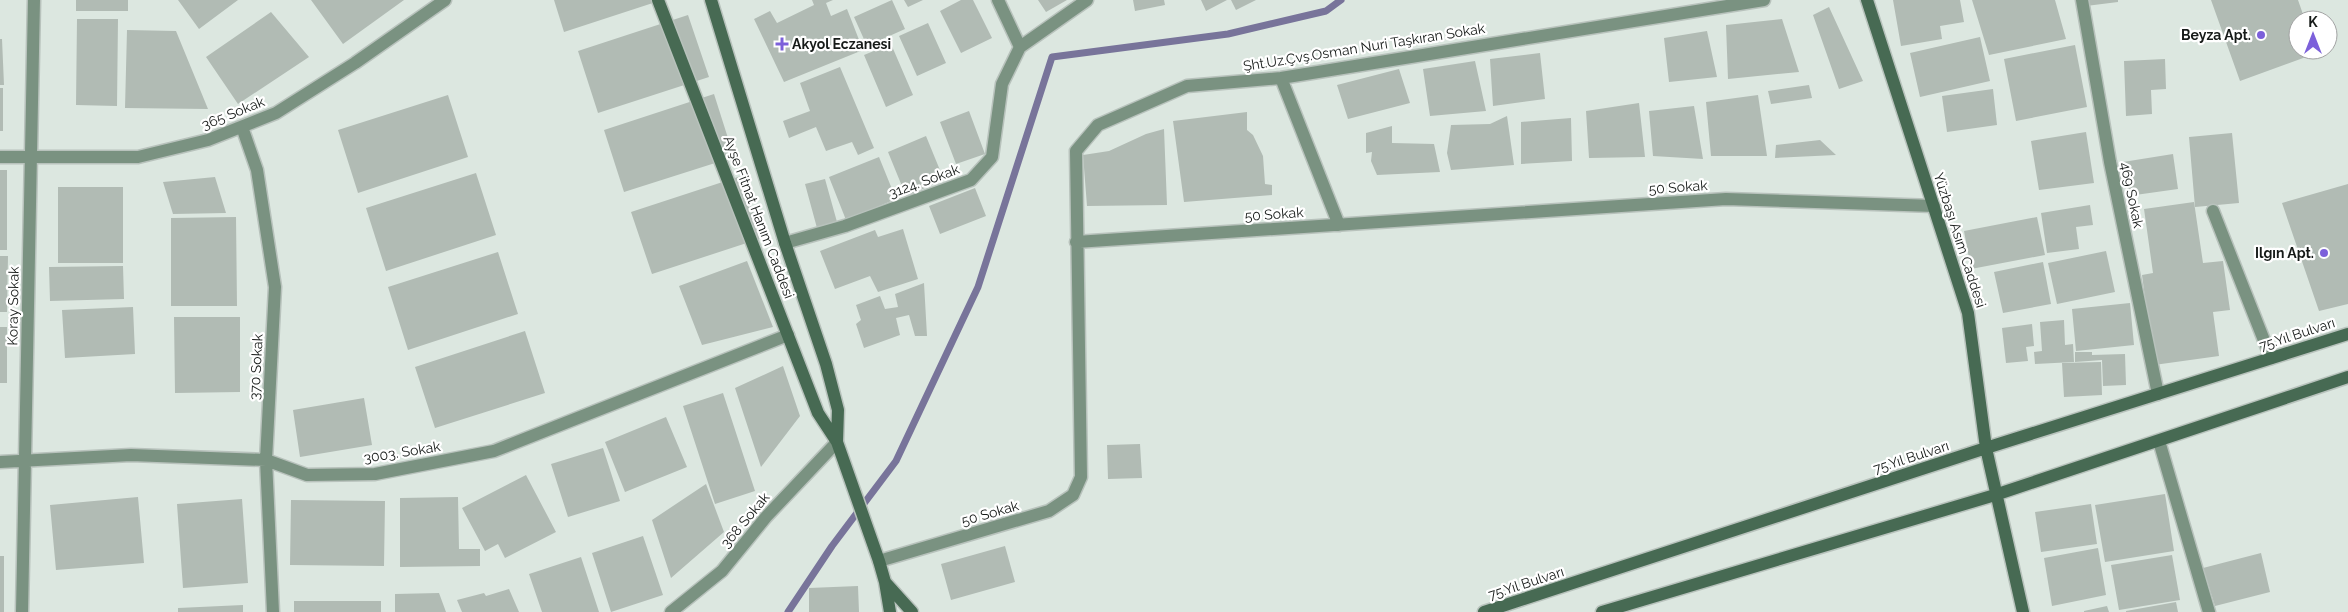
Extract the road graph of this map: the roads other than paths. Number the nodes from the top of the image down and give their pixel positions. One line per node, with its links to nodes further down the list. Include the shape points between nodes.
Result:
1 (34, 0): 14 (street, Koray Sokak)
2 (445, 0): 12 (street, 365 Sokak, via 276,113)
3 (658, 0): 21 (main road, Ayşe Fitnat Hanım Caddesi)
4 (710, 0): 19 (main road, Ayşe Fitnat Hanım Caddesi)
5 (998, 0): 10 (street)
6 (1087, 0): 10 (street, 3124. Sokak)
7 (1764, 0): 11 (street, Şht.Uz.Çvş.Osman Nuri Taşkıran Sokak)
8 (1867, 0): 15 (main road, Yüzbaşı Asım Caddesi)
9 (2082, 0): 24 (street, 469 Sokak, via 2110,162)
10 (1020, 47): 19 (street, 3124. Sokak, via 1002,84 992,157 971,180 845,226)
11 (1281, 78): 17 (street); 18 (street, Şht.Uz.Çvş.Osman Nuri Taşkıran Sokak, via 1187,86 1098,126 1076,151)
12 (242, 127): 14 (street, 365 Sokak, via 208,140 138,157); 28 (street, 370 Sokak, via 258,170 275,287)
13 (0, 158): 14 (street, 365 Sokak)
14 (30, 158): 29 (street, Koray Sokak)
15 (1934, 206): 17 (street, 50 Sokak, via 1726,199); 27 (main road, Yüzbaşı Asım Caddesi, via 1968,313)
16 (2213, 211): 22 (street)
17 (1340, 224): 18 (street, 50 Sokak)
18 (1076, 242): 32 (street, 50 Sokak, via 1081,478 1073,495 1049,511)
19 (785, 243): 26 (main road, Ayşe Fitnat Hanım Caddesi, via 826,364 838,410)
20 (2348, 334): 22 (main road, 75.Yıl Bulvarı)
21 (788, 335): 26 (main road, Ayşe Fitnat Hanım Caddesi, via 818,413); 28 (street, 3003. Sokak, via 494,451 375,474 307,475)
22 (2271, 358): 24 (main road, 75.Yıl Bulvarı)
23 (2348, 378): 25 (main road)
24 (2158, 394): 27 (main road, 75.Yıl Bulvarı)
25 (2159, 441): 31 (main road); 42 (street)
26 (837, 442): 32 (main road, Ayşe Fitnat Hanım Caddesi); 37 (street, 368 Sokak, via 766,517 722,571)
27 (1986, 448): 31 (main road, Yüzbaşı Asım Caddesi); 39 (main road, 75.Yıl Bulvarı)
28 (266, 460): 29 (street, 3003. Sokak, via 131,455); 36 (street, 370 Sokak)
29 (26, 461): 30 (street, 3003. Sokak); 35 (street, Koray Sokak)
30 (0, 462)
31 (1995, 495): 40 (main road); 41 (main road, Yüzbaşı Asım Caddesi)
32 (878, 561): 33 (main road, Ayşe Fitnat Hanım Caddesi)
33 (885, 582): 34 (main road, Ayşe Fitnat Hanım Caddesi); 38 (main road)
34 (891, 610)
35 (22, 612)
36 (273, 612)
37 (670, 612)
38 (912, 612)
39 (1484, 612)
40 (1602, 612)
41 (2023, 612)
42 (2208, 612)

